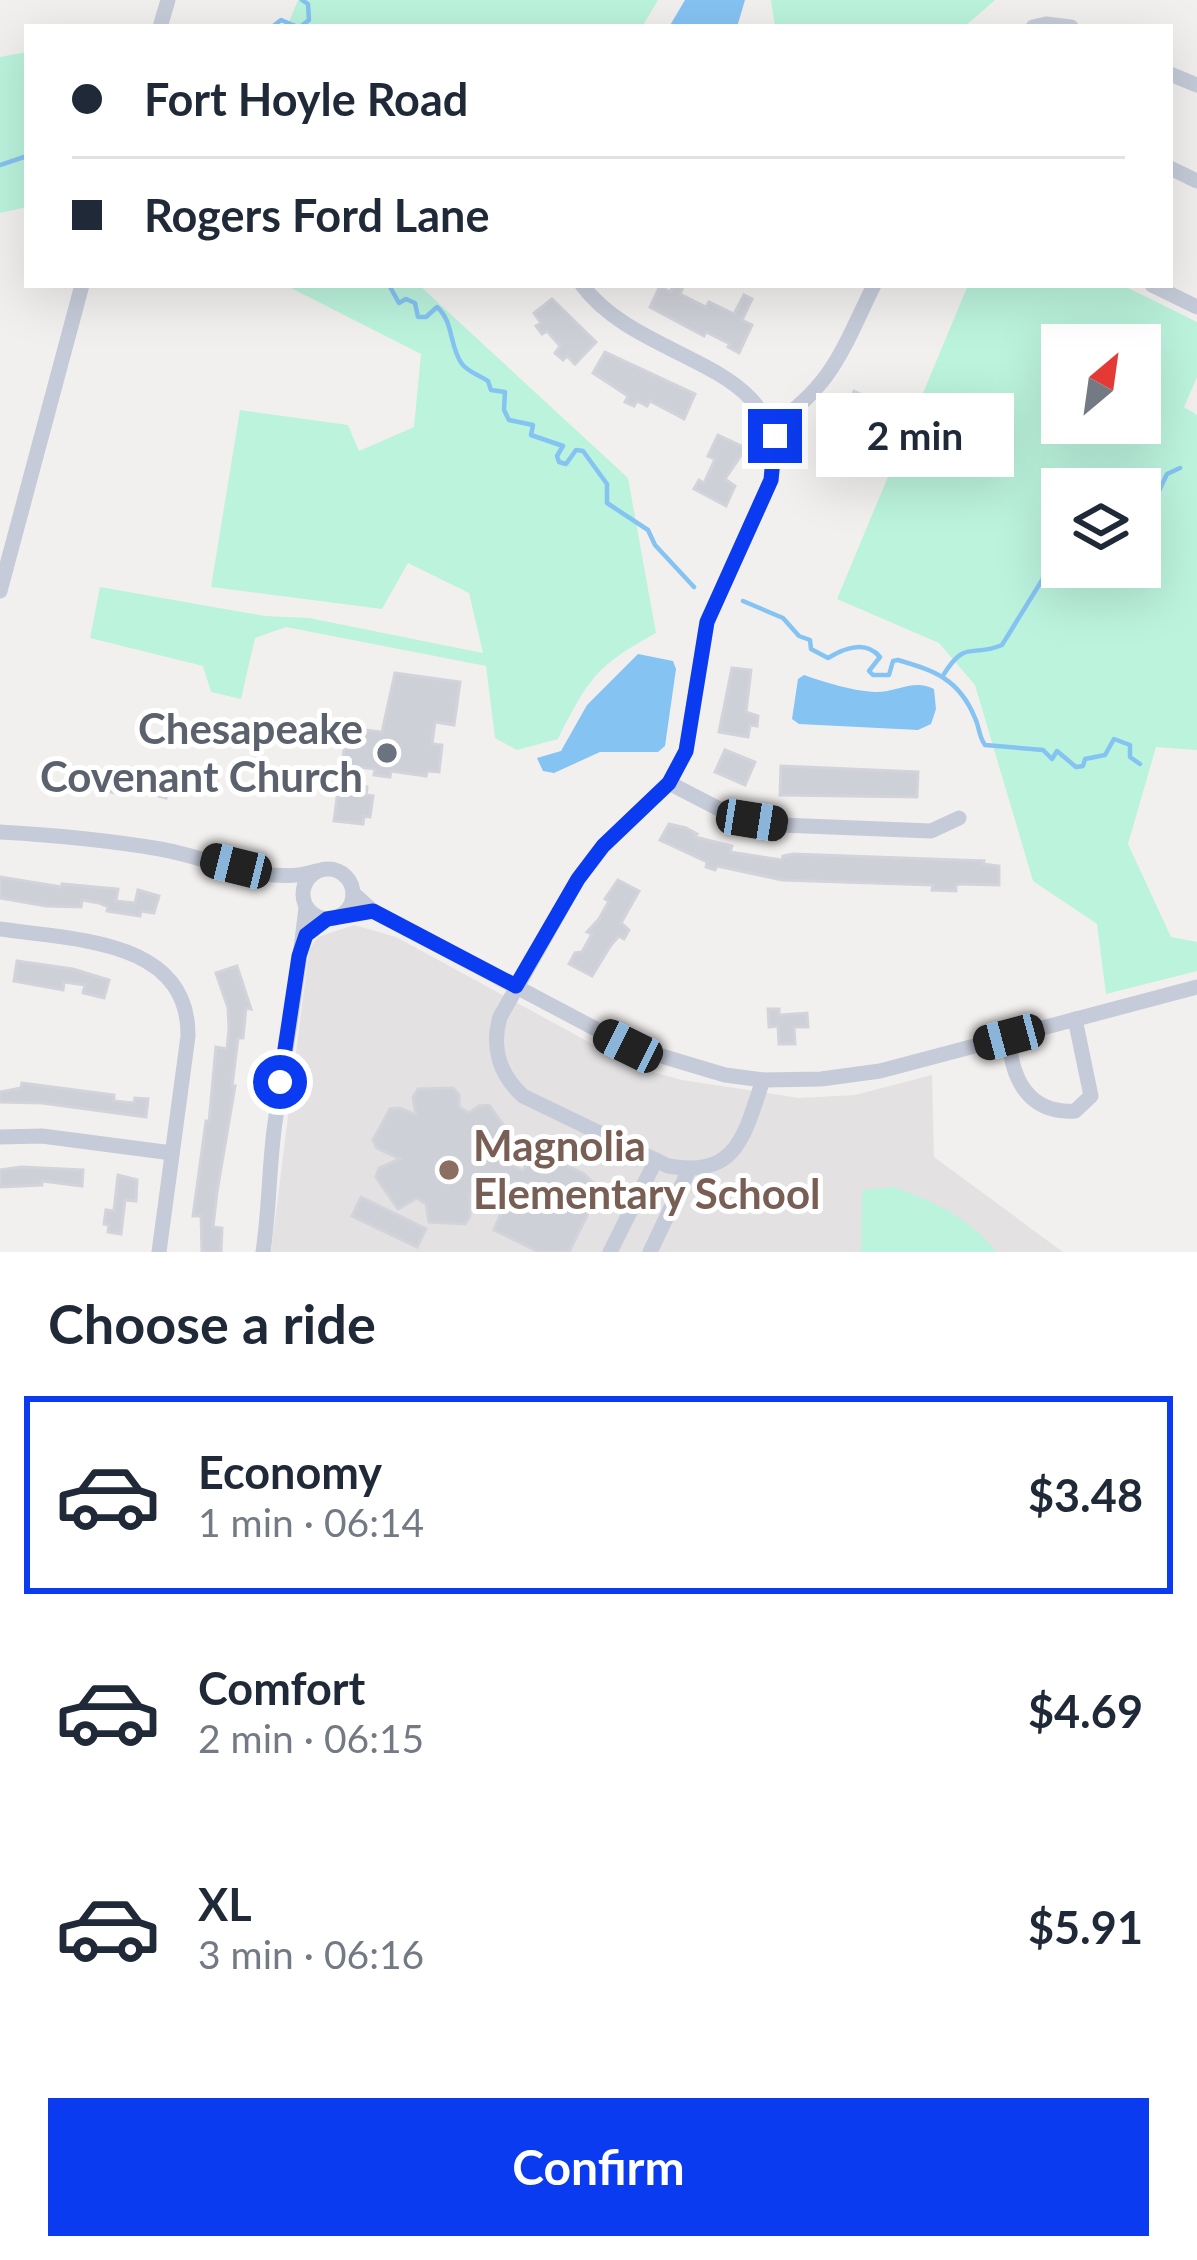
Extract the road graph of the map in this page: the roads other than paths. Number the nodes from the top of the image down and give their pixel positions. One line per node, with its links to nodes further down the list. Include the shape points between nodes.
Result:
1 (81, 288): 7 (street)
2 (585, 288): 6 (street, via 633,332 738,385)
3 (873, 288): 6 (street, via 829,377)
4 (1158, 288): 5 (street)
5 (1197, 307)
6 (771, 427): 8 (street, via 771,480 707,622 686,751)
7 (0, 591)
8 (669, 783): 9 (street, via 727,813 781,825 931,830); 19 (street, via 578,879)
9 (959, 818)
10 (0, 832): 12 (street, via 162,849)
11 (316, 871): 12 (street); 13 (street, via 340,872); 14 (street, via 305,884)
12 (277, 876): 14 (street)
13 (353, 893): 15 (street); 16 (street)
14 (305, 903): 16 (street); 18 (street)
15 (373, 911): 16 (street); 19 (street)
16 (335, 916): 18 (street)
17 (0, 929): 25 (street, via 127,950 171,982 188,1023)
18 (306, 935): 29 (street)
19 (516, 986): 23 (street, via 649,1054); 26 (street, via 495,1034 508,1082)
20 (1197, 986): 21 (street)
21 (1075, 1019): 22 (street); 22 (street, via 1090,1096 1076,1111 1053,1110 1027,1095 1014,1076)
22 (1009, 1037): 23 (street, via 880,1071)
23 (763, 1080): 27 (street, via 740,1143 725,1160)
24 (0, 1137): 25 (street)
25 (172, 1153): 28 (street)
26 (656, 1160): 27 (street); 30 (street)
27 (689, 1169): 31 (street)
28 (159, 1252)
29 (263, 1252)
30 (610, 1252)
31 (650, 1252)

